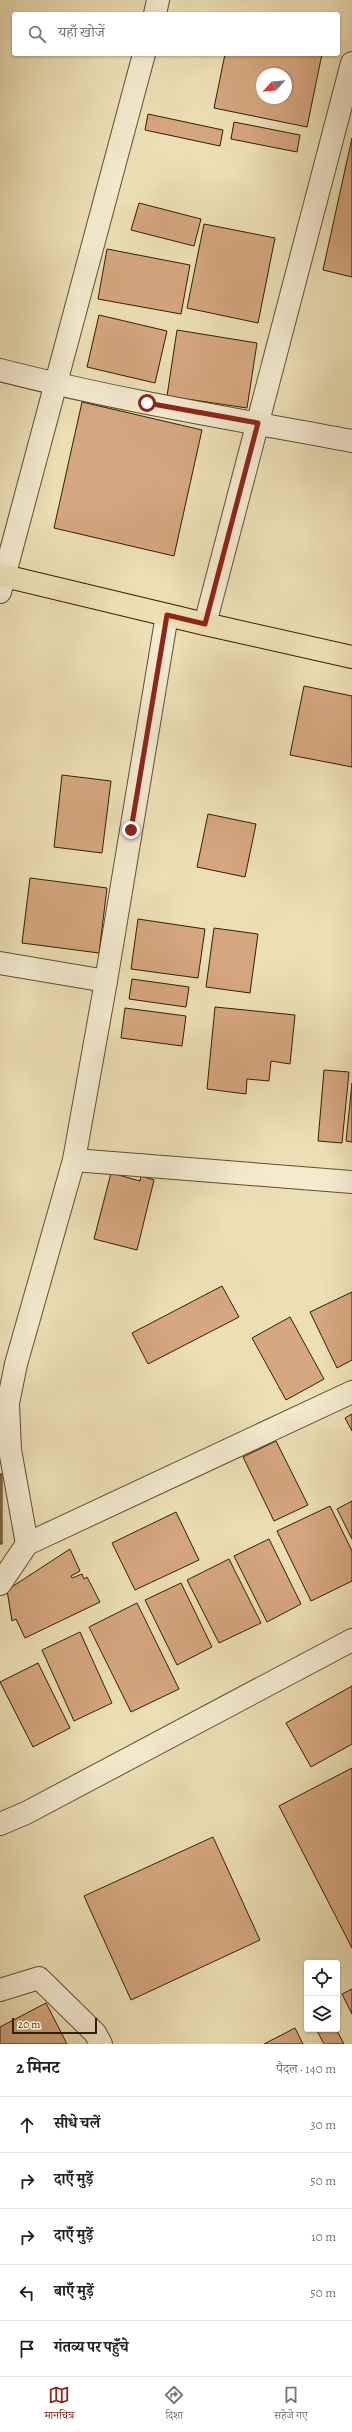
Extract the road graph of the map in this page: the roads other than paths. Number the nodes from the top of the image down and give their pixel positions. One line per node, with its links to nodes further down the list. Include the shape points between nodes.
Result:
1 (158, 0): 2 (street)
2 (155, 12)
3 (143, 56): 6 (street)
4 (352, 63): 7 (street)
5 (0, 370): 6 (street)
6 (55, 384): 7 (street); 9 (street)
7 (258, 423): 8 (street); 11 (street)
8 (352, 441)
9 (1, 581): 10 (main road)
10 (167, 615): 11 (main road); 14 (street)
11 (205, 624): 12 (main road)
12 (352, 657)
13 (0, 963): 14 (street)
14 (106, 981): 15 (street)
15 (74, 1160): 16 (street); 18 (street, via 16,1364 8,1403 10,1450)
16 (352, 1182)
17 (352, 1392): 18 (street)
18 (26, 1544): 19 (street)
19 (0, 1584)
20 (352, 1640): 21 (street, via 26,1813)
21 (0, 1824)
22 (0, 1990): 23 (street, via 39,1978 95,2033)
23 (101, 2044)

